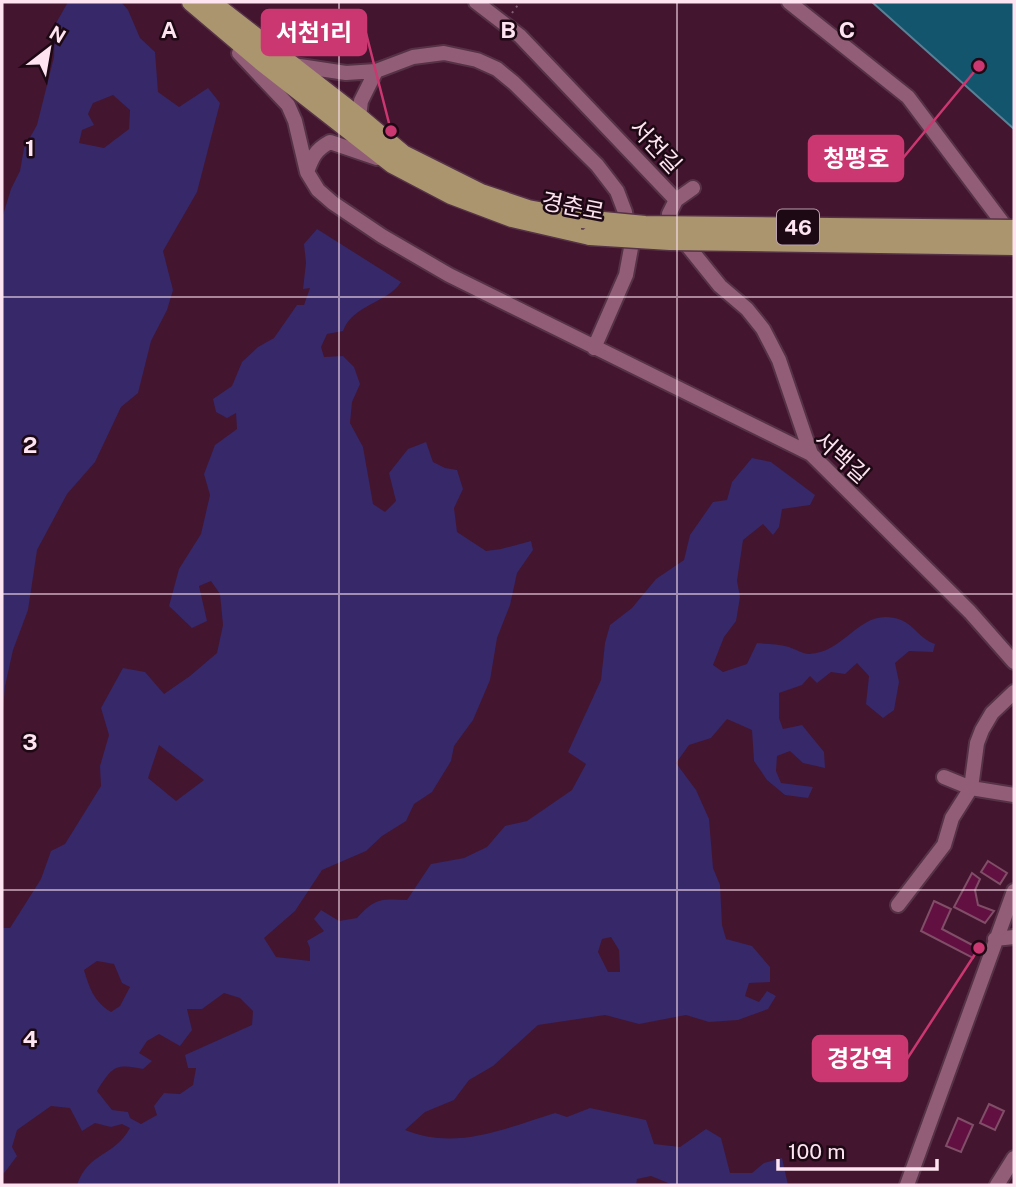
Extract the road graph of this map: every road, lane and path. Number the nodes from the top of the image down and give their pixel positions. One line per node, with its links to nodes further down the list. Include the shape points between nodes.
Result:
1 (190, 2): 8 (main road, 경춘로 / 46); 9 (street, via 288,105)
2 (211, 2): 5 (main road, 경춘로 / 46)
3 (476, 2): 11 (street, 서천길, via 520,36)
4 (789, 2): 13 (street, via 908,97)
5 (291, 65): 6 (street); 7 (main road, 경춘로 / 46)
6 (376, 71): 7 (street, via 361,101); 15 (street, via 413,57 444,53 477,60 514,83 597,164 617,191 631,248 626,275)
7 (359, 117): 12 (main road, 경춘로 / 46, bridge, via 403,154 440,175 528,209 582,219 645,225)
8 (391, 164): 9 (street, via 330,142 313,155); 14 (main road, 경춘로 / 46, bridge, via 451,195 512,218 590,236 670,242)
9 (307, 172): 16 (street, 서백길, via 326,196 382,236)
10 (694, 188): 11 (street)
11 (676, 201): 18 (street, 서천길, via 670,224 720,286 763,329 779,360)
12 (1014, 229)
13 (1014, 238)
14 (1014, 246)
15 (605, 323): 16 (street, via 580,332); 17 (street)
16 (563, 332): 17 (street, 서백길)
17 (594, 348): 18 (street, 서백길)
18 (811, 454): 19 (street, 서백길)
19 (1014, 662)
20 (1014, 692): 22 (street, via 992,713 976,743)
21 (944, 777): 22 (street)
22 (971, 788): 23 (street); 25 (street, via 952,818 944,845)
23 (1014, 795)
24 (1014, 891): 27 (street)
25 (898, 905)
26 (1014, 937): 27 (street)
27 (995, 939): 29 (street)
28 (1014, 1158): 30 (street)
29 (907, 1185)
30 (997, 1185)

